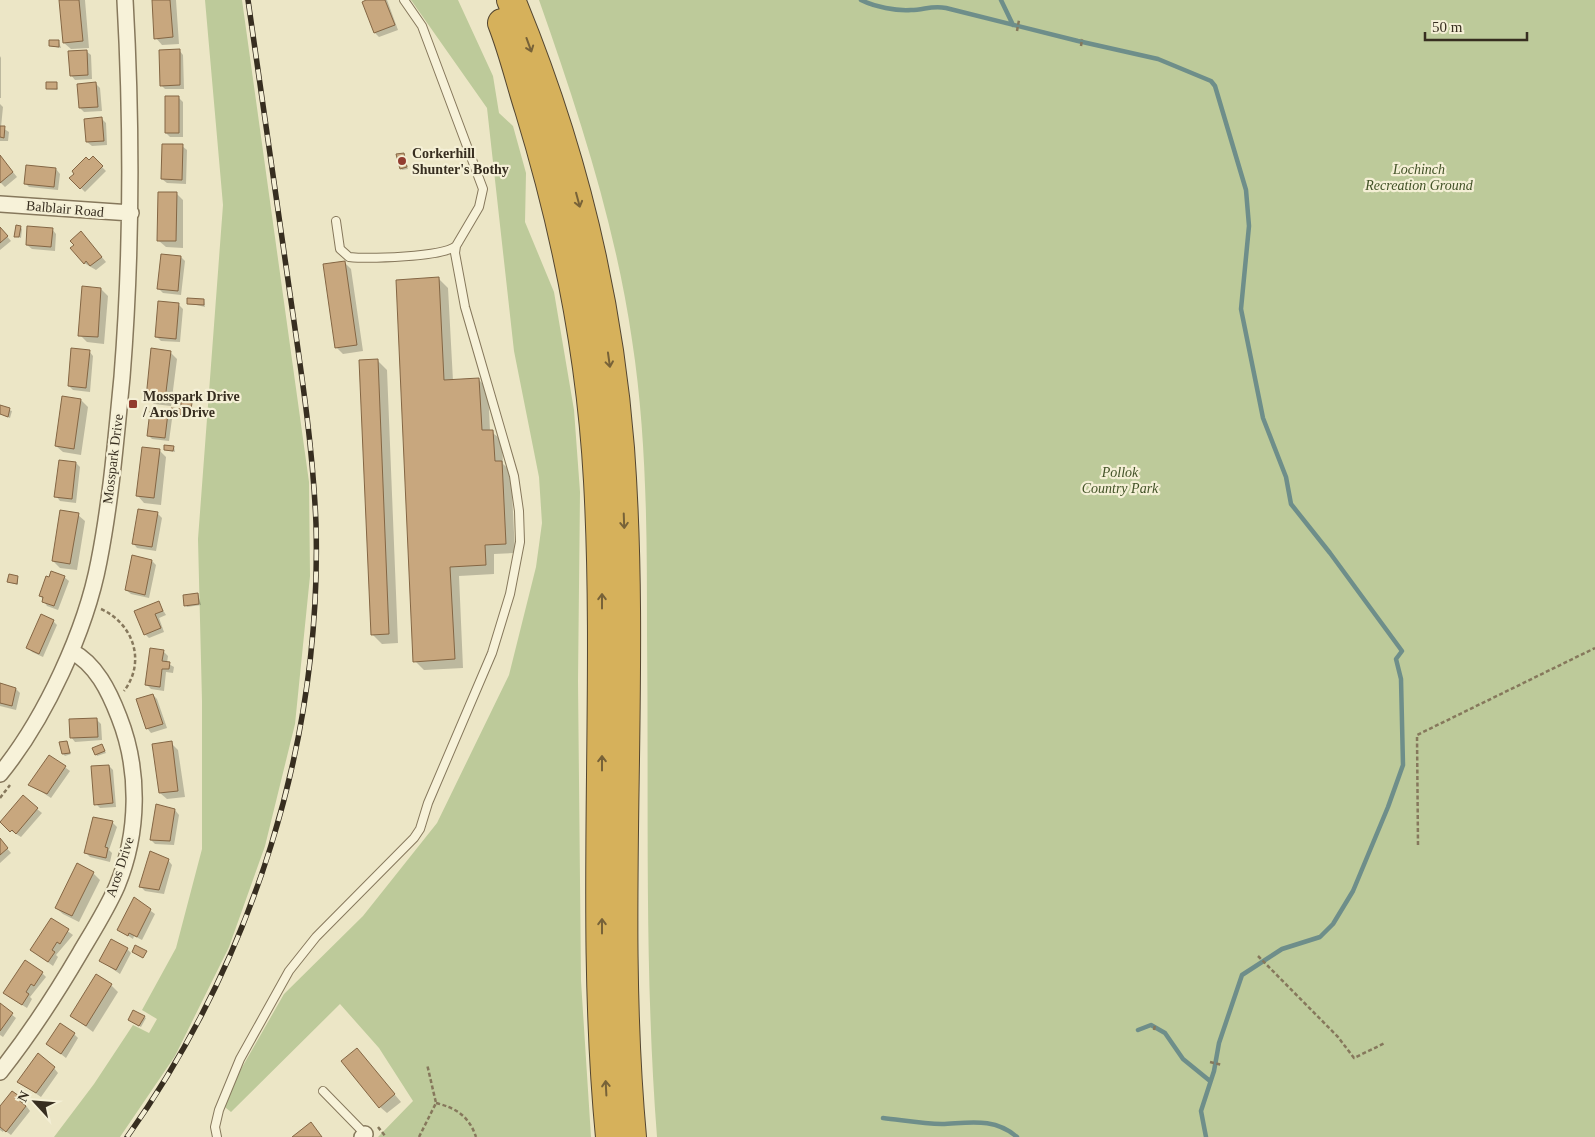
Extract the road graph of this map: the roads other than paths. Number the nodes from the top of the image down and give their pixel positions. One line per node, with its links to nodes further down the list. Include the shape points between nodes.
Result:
1 (125, 0): 6 (street, Mosspark Drive, via 130,86)
2 (404, 0): 8 (lane, via 422,26 483,189 479,207)
3 (494, 0): 15 (highway, one-way to 3, via 602,999 601,558 593,411 574,283 560,220)
4 (512, 0): 16 (highway, one-way to 16, via 553,112 580,208 601,307 616,414 624,545 624,982)
5 (0, 204): 6 (street, Balblair Road)
6 (131, 213): 9 (street, Mosspark Drive, via 117,435 99,562)
7 (336, 221): 8 (lane, via 340,249 349,257 434,254)
8 (456, 246): 14 (lane, via 465,307 517,492 519,552 510,594 486,669 428,803 420,829 406,848 316,937 289,970 240,1059 219,1110 215,1127)
9 (71, 651): 10 (street, Mosspark Drive, via 38,716); 11 (street, Aros Drive, via 83,657 96,672 124,728 134,791 133,826 126,858 106,909 61,986)
10 (2, 768)
11 (0, 1072)
12 (323, 1091): 13 (lane)
13 (364, 1136)
14 (217, 1137)
15 (610, 1137)
16 (632, 1137)

